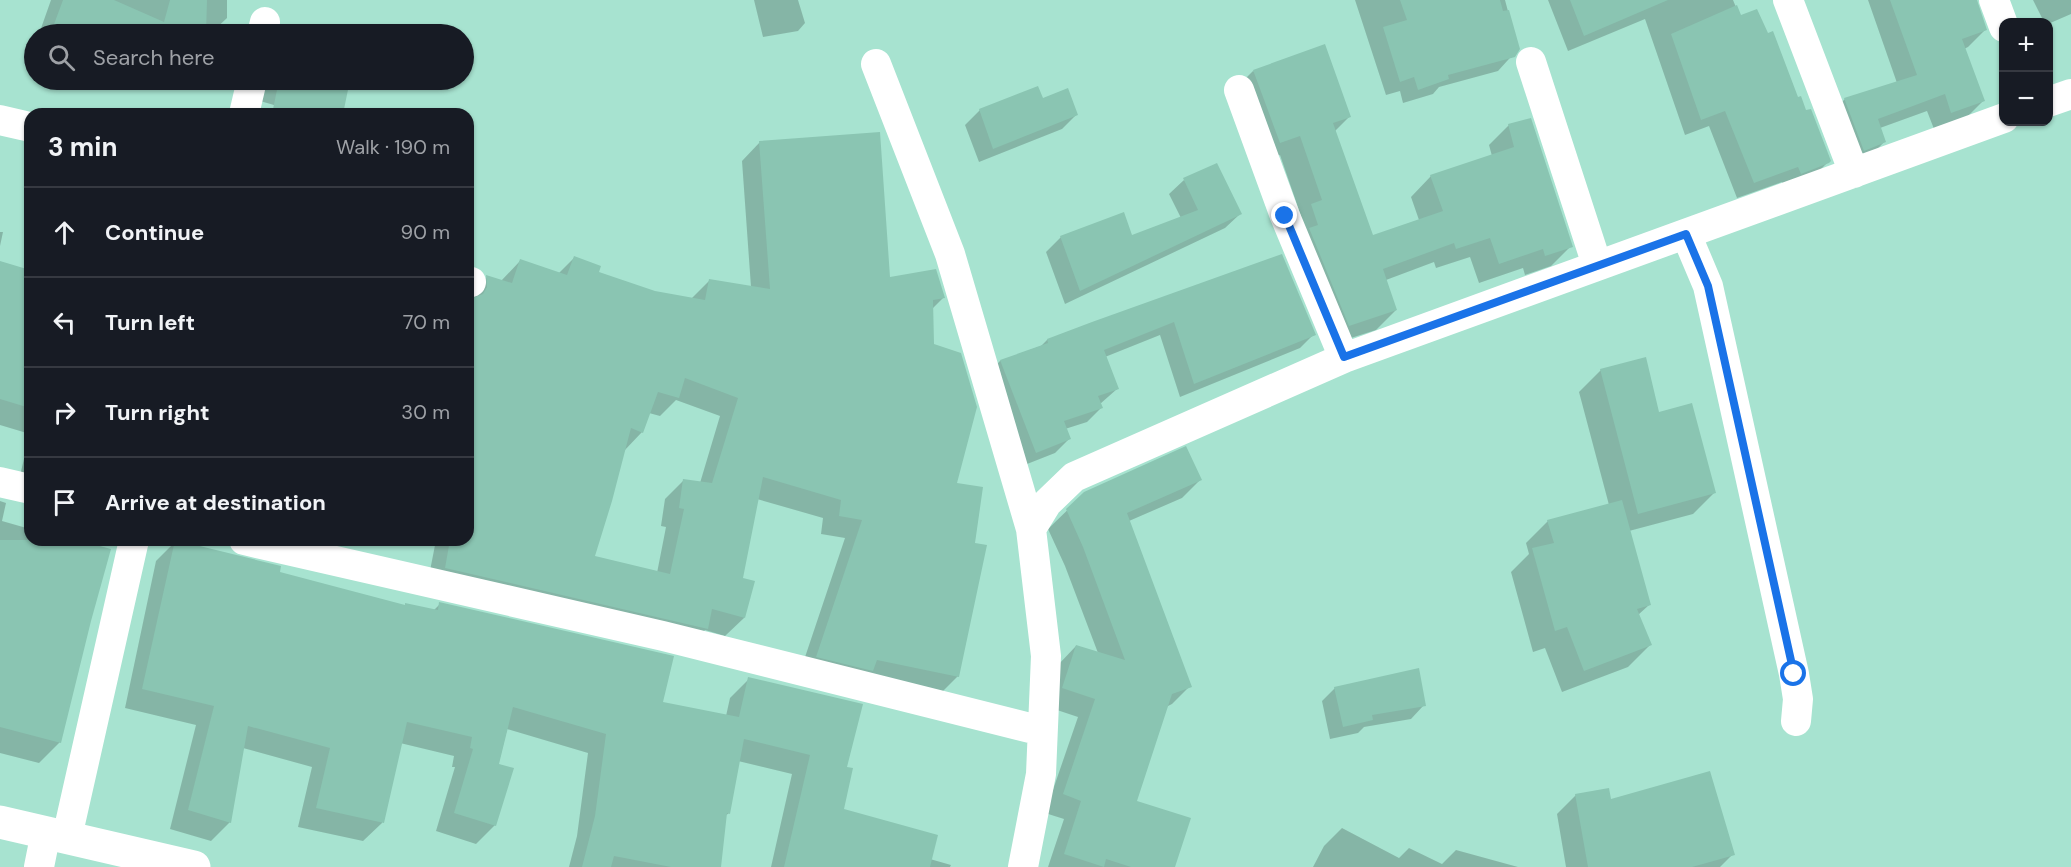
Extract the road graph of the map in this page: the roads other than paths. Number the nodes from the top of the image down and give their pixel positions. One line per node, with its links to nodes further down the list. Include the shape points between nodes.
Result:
1 (1788, 0): 14 (street)
2 (1994, 0): 3 (street)
3 (2001, 18)
4 (1531, 62): 16 (street)
5 (876, 64): 20 (street, via 950,254)
6 (250, 90): 10 (street)
7 (1239, 90): 17 (street, via 1285,216)
8 (2071, 94): 9 (street)
9 (2053, 101)
10 (245, 108)
11 (0, 120): 13 (street)
12 (1999, 120): 14 (street)
13 (24, 126)
14 (1854, 172): 15 (street)
15 (1686, 234): 16 (street); 23 (street, via 1708,286 1794,674)
16 (1597, 265): 17 (street)
17 (1344, 357): 20 (street, via 1074,477 1047,503)
18 (0, 482): 19 (street)
19 (24, 488)
20 (1031, 529): 24 (street, via 1046,656)
21 (132, 546): 26 (street)
22 (270, 546): 24 (street, via 663,636)
23 (1796, 721)
24 (1042, 730): 29 (street, via 1041,774)
25 (0, 822): 26 (street)
26 (57, 835): 27 (street); 28 (street)
27 (39, 867)
28 (194, 867)
29 (1023, 867)

